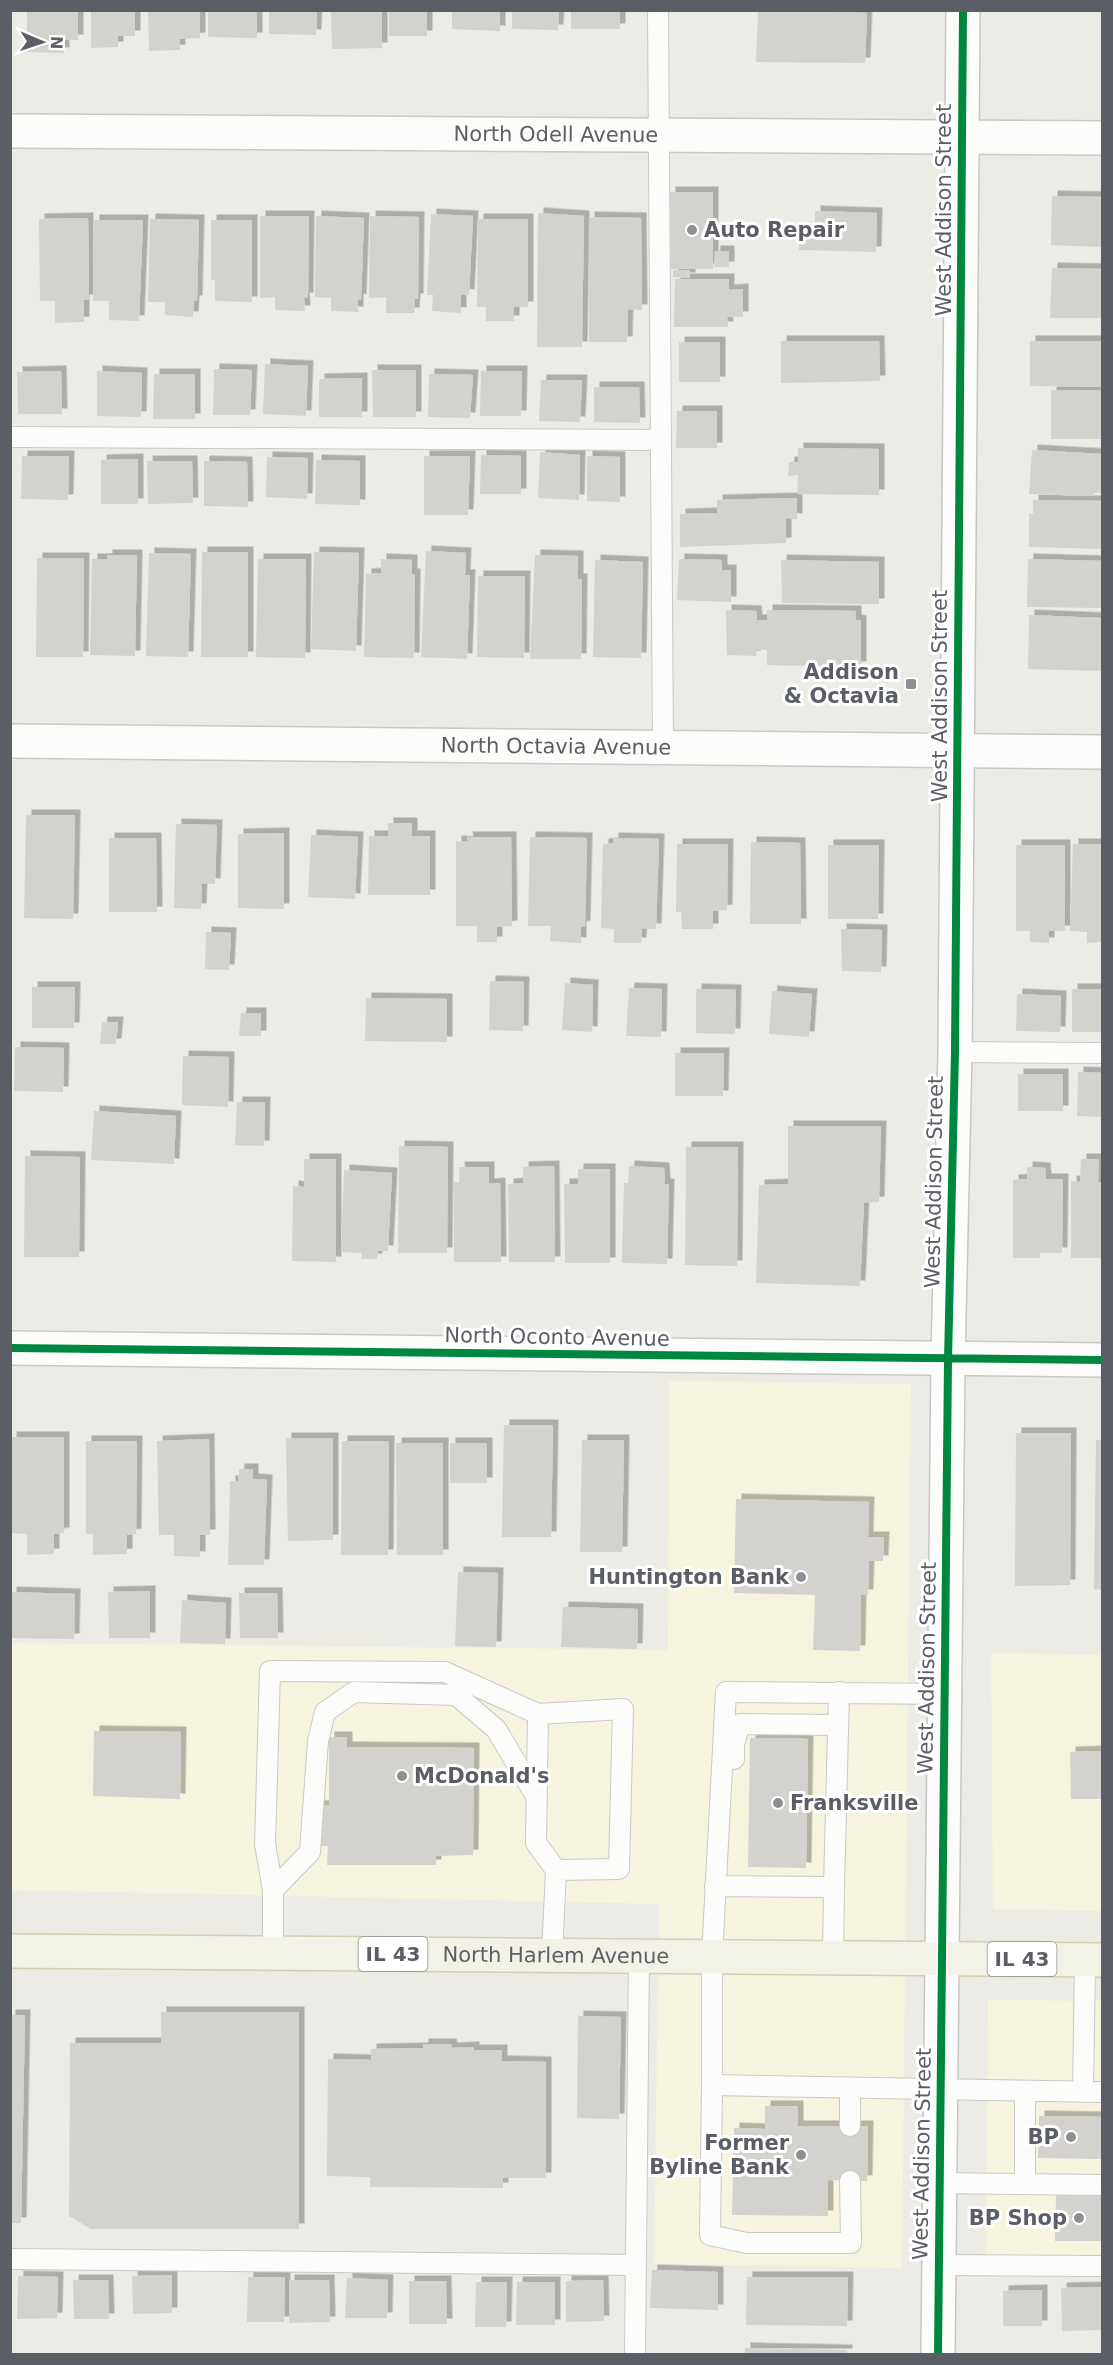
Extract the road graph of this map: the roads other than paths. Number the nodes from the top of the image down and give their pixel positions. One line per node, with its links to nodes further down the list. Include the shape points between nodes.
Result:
1 (658, 10): 4 (lane)
2 (963, 10): 5 (street, West Addison Street)
3 (10, 130): 4 (street, North Odell Avenue)
4 (659, 135): 5 (street, North Odell Avenue); 8 (lane)
5 (962, 136): 6 (street, North Odell Avenue); 11 (street, West Addison Street)
6 (1102, 138)
7 (10, 436): 8 (lane)
8 (661, 440): 10 (lane)
9 (10, 741): 10 (street, North Octavia Avenue)
10 (663, 748): 11 (street, North Octavia Avenue)
11 (958, 751): 12 (street, North Octavia Avenue); 13 (street, West Addison Street)
12 (1102, 752)
13 (955, 1052): 14 (lane); 16 (street, West Addison Street)
14 (1102, 1053)
15 (10, 1348): 16 (street, North Oconto Avenue)
16 (948, 1360): 17 (street, North Oconto Avenue); 19 (street, West Addison Street)
17 (1102, 1360)
18 (839, 1692): 19 (lane); 21 (lane); 24 (lane, via 726,1692)
19 (945, 1694): 33 (street, West Addison Street)
20 (538, 1714): 22 (lane); 23 (lane, via 623,1709 620,1869); 26 (lane, via 445,1672 270,1671 264,1845)
21 (838, 1725): 24 (lane, via 741,1724 734,1744 729,1867); 25 (lane)
22 (536, 1796): 23 (lane, via 536,1844); 26 (lane, via 496,1730 456,1695 354,1692 325,1712 318,1741 310,1852)
23 (556, 1870): 29 (lane)
24 (715, 1886): 25 (lane); 31 (lane)
25 (834, 1887): 32 (lane)
26 (273, 1890): 28 (lane)
27 (10, 1951): 28 (main road, North Harlem Avenue / IL 43)
28 (273, 1953): 29 (main road, North Harlem Avenue / IL 43)
29 (552, 1955): 30 (main road, North Harlem Avenue / IL 43)
30 (639, 1956): 31 (main road, North Harlem Avenue / IL 43); 46 (lane)
31 (712, 1956): 32 (main road, North Harlem Avenue / IL 43); 35 (lane)
32 (833, 1957): 33 (main road, North Harlem Avenue / IL 43)
33 (941, 1958): 34 (main road, North Harlem Avenue / IL 43); 37 (street, West Addison Street)
34 (1094, 1960): 39 (lane)
35 (712, 2085): 36 (lane); 41 (lane, via 710,2235 746,2243 851,2243)
36 (850, 2088): 37 (lane); 40 (lane)
37 (940, 2090): 38 (lane); 42 (street, West Addison Street)
38 (1025, 2091): 39 (lane); 43 (lane)
39 (1093, 2092)
40 (850, 2126)
41 (850, 2181)
42 (940, 2183): 43 (lane); 47 (street, West Addison Street)
43 (1025, 2184): 44 (lane)
44 (1102, 2184)
45 (10, 2259): 46 (lane)
46 (636, 2265): 49 (lane)
47 (939, 2265): 48 (lane); 50 (street, West Addison Street)
48 (1102, 2266)
49 (635, 2355)
50 (938, 2355)

